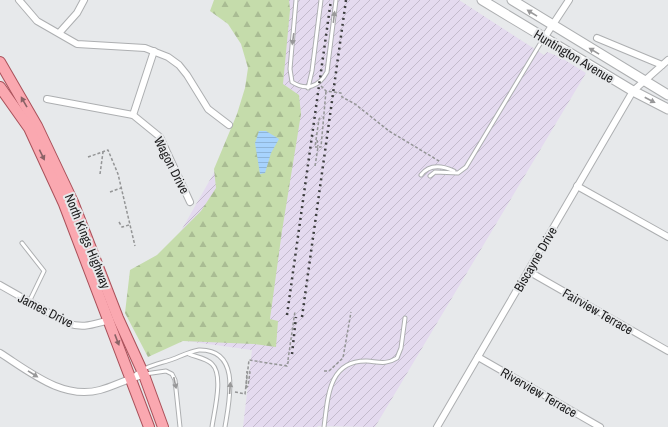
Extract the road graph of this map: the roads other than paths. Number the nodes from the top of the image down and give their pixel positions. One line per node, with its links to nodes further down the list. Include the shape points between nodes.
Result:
1 (19, 0): 10 (street, via 37,20)
2 (84, 0): 10 (street, via 78,13)
3 (296, 0): 19 (lane, one-way to 19, via 290,69 292,82)
4 (321, 0): 19 (lane)
5 (336, 0): 19 (lane, one-way to 5, via 317,85 327,72)
6 (482, 0): 11 (main road, Huntington Avenue)
7 (512, 0): 9 (main road, Huntington Avenue, one-way to 7)
8 (569, 0): 9 (street)
9 (553, 26): 11 (street); 17 (main road, Huntington Avenue, one-way to 9)
10 (60, 32): 13 (street, via 78,44 145,48)
11 (544, 38): 20 (main road, Huntington Avenue); 26 (lane, via 469,163)
12 (598, 38): 16 (street)
13 (154, 51): 24 (street); 25 (street, via 179,65 208,109)
14 (668, 60): 16 (street, Biscayne Drive)
15 (0, 62): 37 (main road, North Kings Highway, one-way to 15, via 73,202 55,160)
16 (662, 65): 17 (street, Biscayne Drive)
17 (644, 81): 20 (street, Biscayne Drive); 21 (main road, Huntington Avenue)
18 (0, 87): 37 (main road, North Kings Highway, one-way to 37, via 24,120 46,163)
19 (308, 88)
20 (633, 91): 23 (main road, Huntington Avenue, one-way to 23); 29 (street, Biscayne Drive)
21 (668, 95)
22 (47, 99): 24 (street, Wagon Drive)
23 (668, 109)
24 (133, 115): 30 (street, Wagon Drive, via 160,137)
25 (229, 125)
26 (458, 173): 27 (lane, via 434,166); 28 (lane, via 440,171)
27 (421, 175)
28 (430, 176)
29 (577, 186): 31 (street); 33 (street, Biscayne Drive)
30 (190, 202)
31 (668, 237)
32 (22, 243): 35 (lane, via 44,272)
33 (528, 271): 38 (street, Fairview Terrace); 41 (street, Biscayne Drive)
34 (0, 285): 35 (street, James Drive)
35 (29, 302): 37 (street, James Drive, via 77,327)
36 (405, 318): 49 (lane, via 401,348 396,358 385,364 359,361 348,365 333,380 328,391)
37 (113, 319): 42 (main road, North Kings Highway); 43 (main road, North Kings Highway, one-way to 43)
38 (668, 351)
39 (0, 353): 43 (street, one-way to 43, via 47,383 73,391 101,390)
40 (188, 354): 42 (lane); 47 (lane, via 206,360 216,370 218,380); 48 (lane, one-way to 40, via 230,379 225,363 214,354 199,350)
41 (478, 357): 50 (street, Biscayne Drive); 51 (street, Riverview Terrace)
42 (142, 372): 43 (street); 45 (main road, North Kings Highway); 46 (lane, one-way to 46, via 166,371 172,374 175,380)
43 (132, 377): 44 (main road, North Kings Highway)
44 (149, 427)
45 (162, 427)
46 (180, 427)
47 (212, 427)
48 (225, 427)
49 (324, 427)
50 (437, 427)
51 (600, 427)

